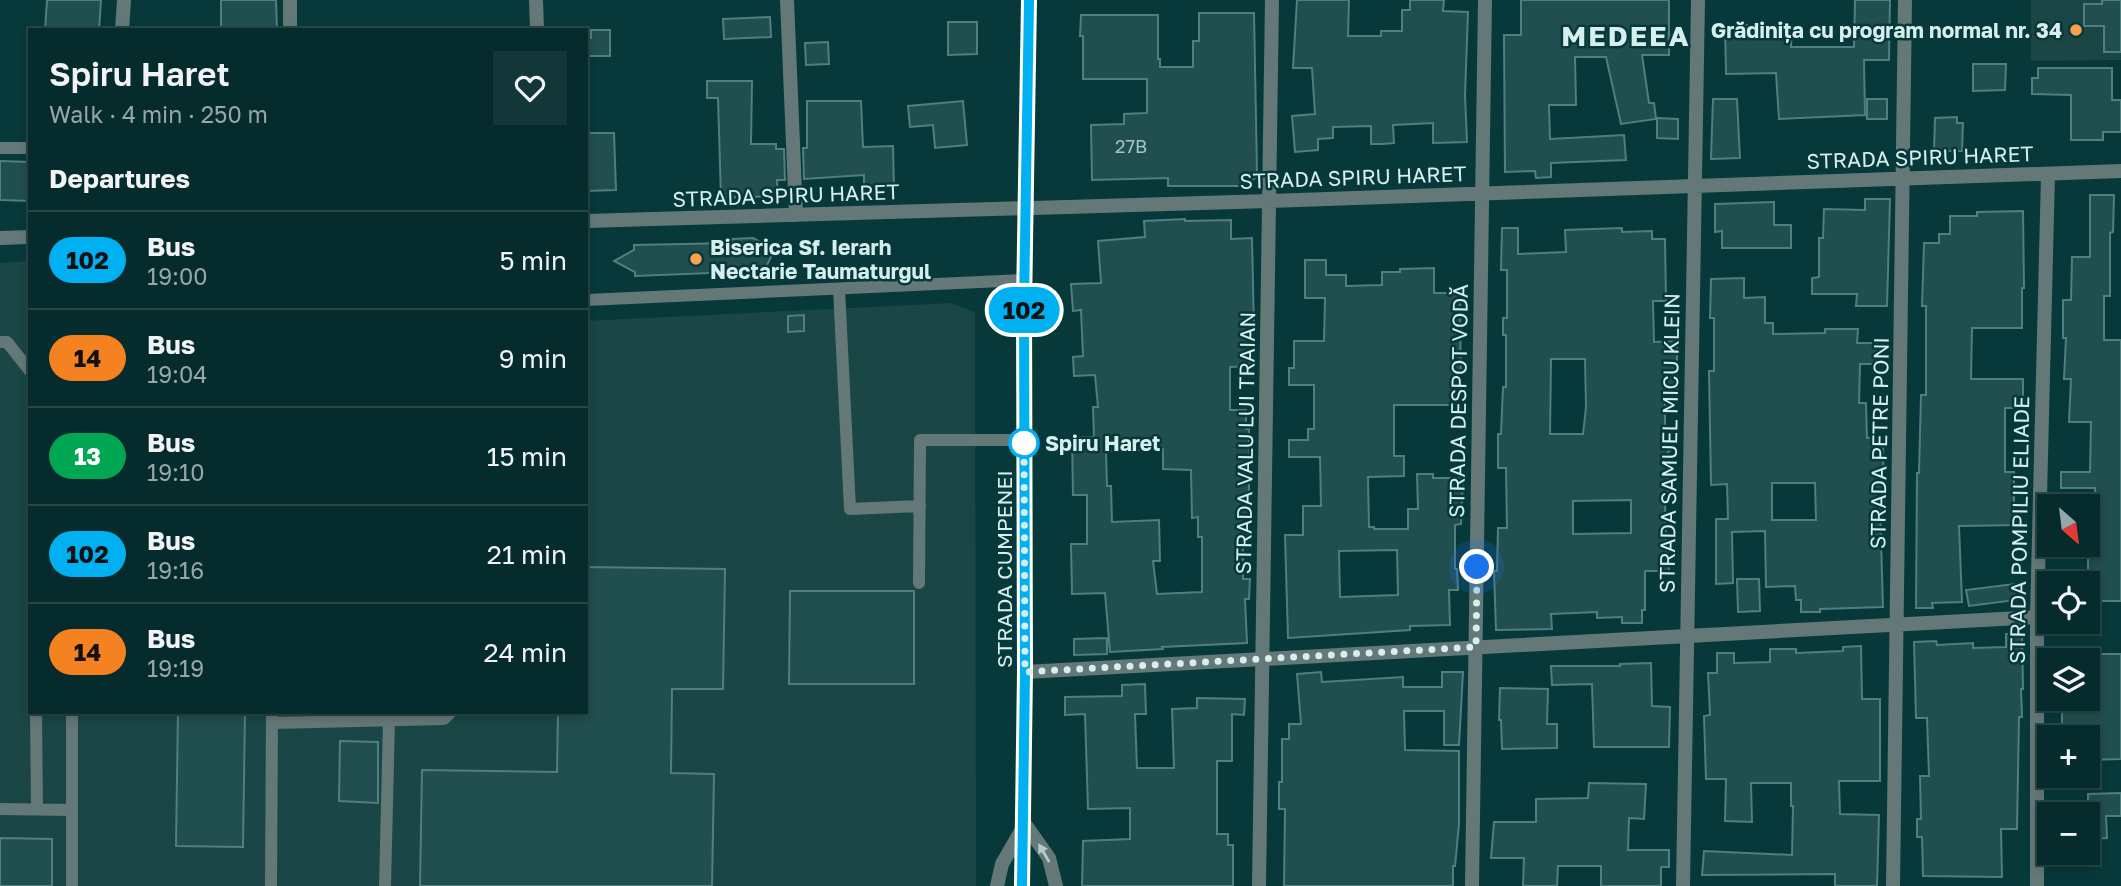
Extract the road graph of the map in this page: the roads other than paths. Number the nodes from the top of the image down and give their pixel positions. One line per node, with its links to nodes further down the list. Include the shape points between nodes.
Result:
1 (124, 0): 10 (street)
2 (289, 0): 11 (street)
3 (536, 0): 12 (street)
4 (787, 0): 22 (street)
5 (1030, 0): 21 (main road, STRADA CUMPENEI)
6 (1272, 0): 20 (street, STRADA VALU LUI TRAIAN)
7 (1485, 0): 19 (street, STRADA DESPOT VODĂ)
8 (1698, 0): 18 (street, STRADA SAMUEL MICU KLEIN)
9 (1905, 0): 17 (street, STRADA PETRE PONI)
10 (122, 28)
11 (290, 28)
12 (537, 28)
13 (0, 148): 14 (lane)
14 (28, 148)
15 (2121, 171): 16 (street, STRADA SPIRU HARET)
16 (2048, 174): 17 (street, STRADA SPIRU HARET); 33 (street, STRADA POMPILIU ELIADE)
17 (1903, 179): 18 (street, STRADA SPIRU HARET); 36 (street, STRADA PETRE PONI)
18 (1695, 186): 19 (street, STRADA SPIRU HARET); 38 (street, STRADA SAMUEL MICU KLEIN)
19 (1482, 194): 20 (street, STRADA SPIRU HARET); 39 (street, STRADA DESPOT VODĂ)
20 (1269, 201): 21 (street, STRADA SPIRU HARET); 40 (street, STRADA VALU LUI TRAIAN)
21 (1025, 209): 22 (street, STRADA SPIRU HARET); 26 (main road, STRADA CUMPENEI)
22 (796, 215): 23 (street, STRADA SPIRU HARET)
23 (588, 221)
24 (28, 237): 25 (street)
25 (0, 238)
26 (1025, 280): 27 (lane); 31 (main road, STRADA CUMPENEI)
27 (839, 289): 28 (lane); 32 (lane, via 850,509)
28 (588, 300)
29 (0, 342): 30 (lane, via 7,342)
30 (28, 369)
31 (1024, 440): 32 (lane, via 920,440); 41 (main road, STRADA CUMPENEI)
32 (920, 506): 34 (lane)
33 (2038, 571)
34 (919, 583)
35 (2037, 617): 36 (street)
36 (1897, 625): 38 (street); 60 (street, STRADA PETRE PONI)
37 (2037, 634): 61 (street, STRADA POMPILIU ELIADE)
38 (1687, 635): 39 (street); 59 (street, STRADA SAMUEL MICU KLEIN)
39 (1476, 647): 40 (street); 58 (street, STRADA DESPOT VODĂ)
40 (1262, 658): 41 (street); 57 (street, STRADA VALU LUI TRAIAN)
41 (1025, 672): 50 (main road, STRADA CUMPENEI)
42 (36, 714): 48 (lane)
43 (72, 714): 49 (lane)
44 (449, 714): 46 (lane, via 444,719)
45 (272, 718): 46 (lane); 52 (lane)
46 (389, 720): 53 (lane)
47 (0, 809): 48 (lane)
48 (37, 810): 49 (lane)
49 (72, 810): 51 (lane)
50 (1025, 824): 54 (street, via 1002,864); 55 (main road, STRADA CUMPENEI); 56 (street, one-way to 50, via 1049,858)
51 (72, 886)
52 (271, 886)
53 (386, 886)
54 (997, 886)
55 (1022, 886)
56 (1056, 886)
57 (1259, 886)
58 (1472, 886)
59 (1684, 886)
60 (1893, 886)
61 (2037, 886)

